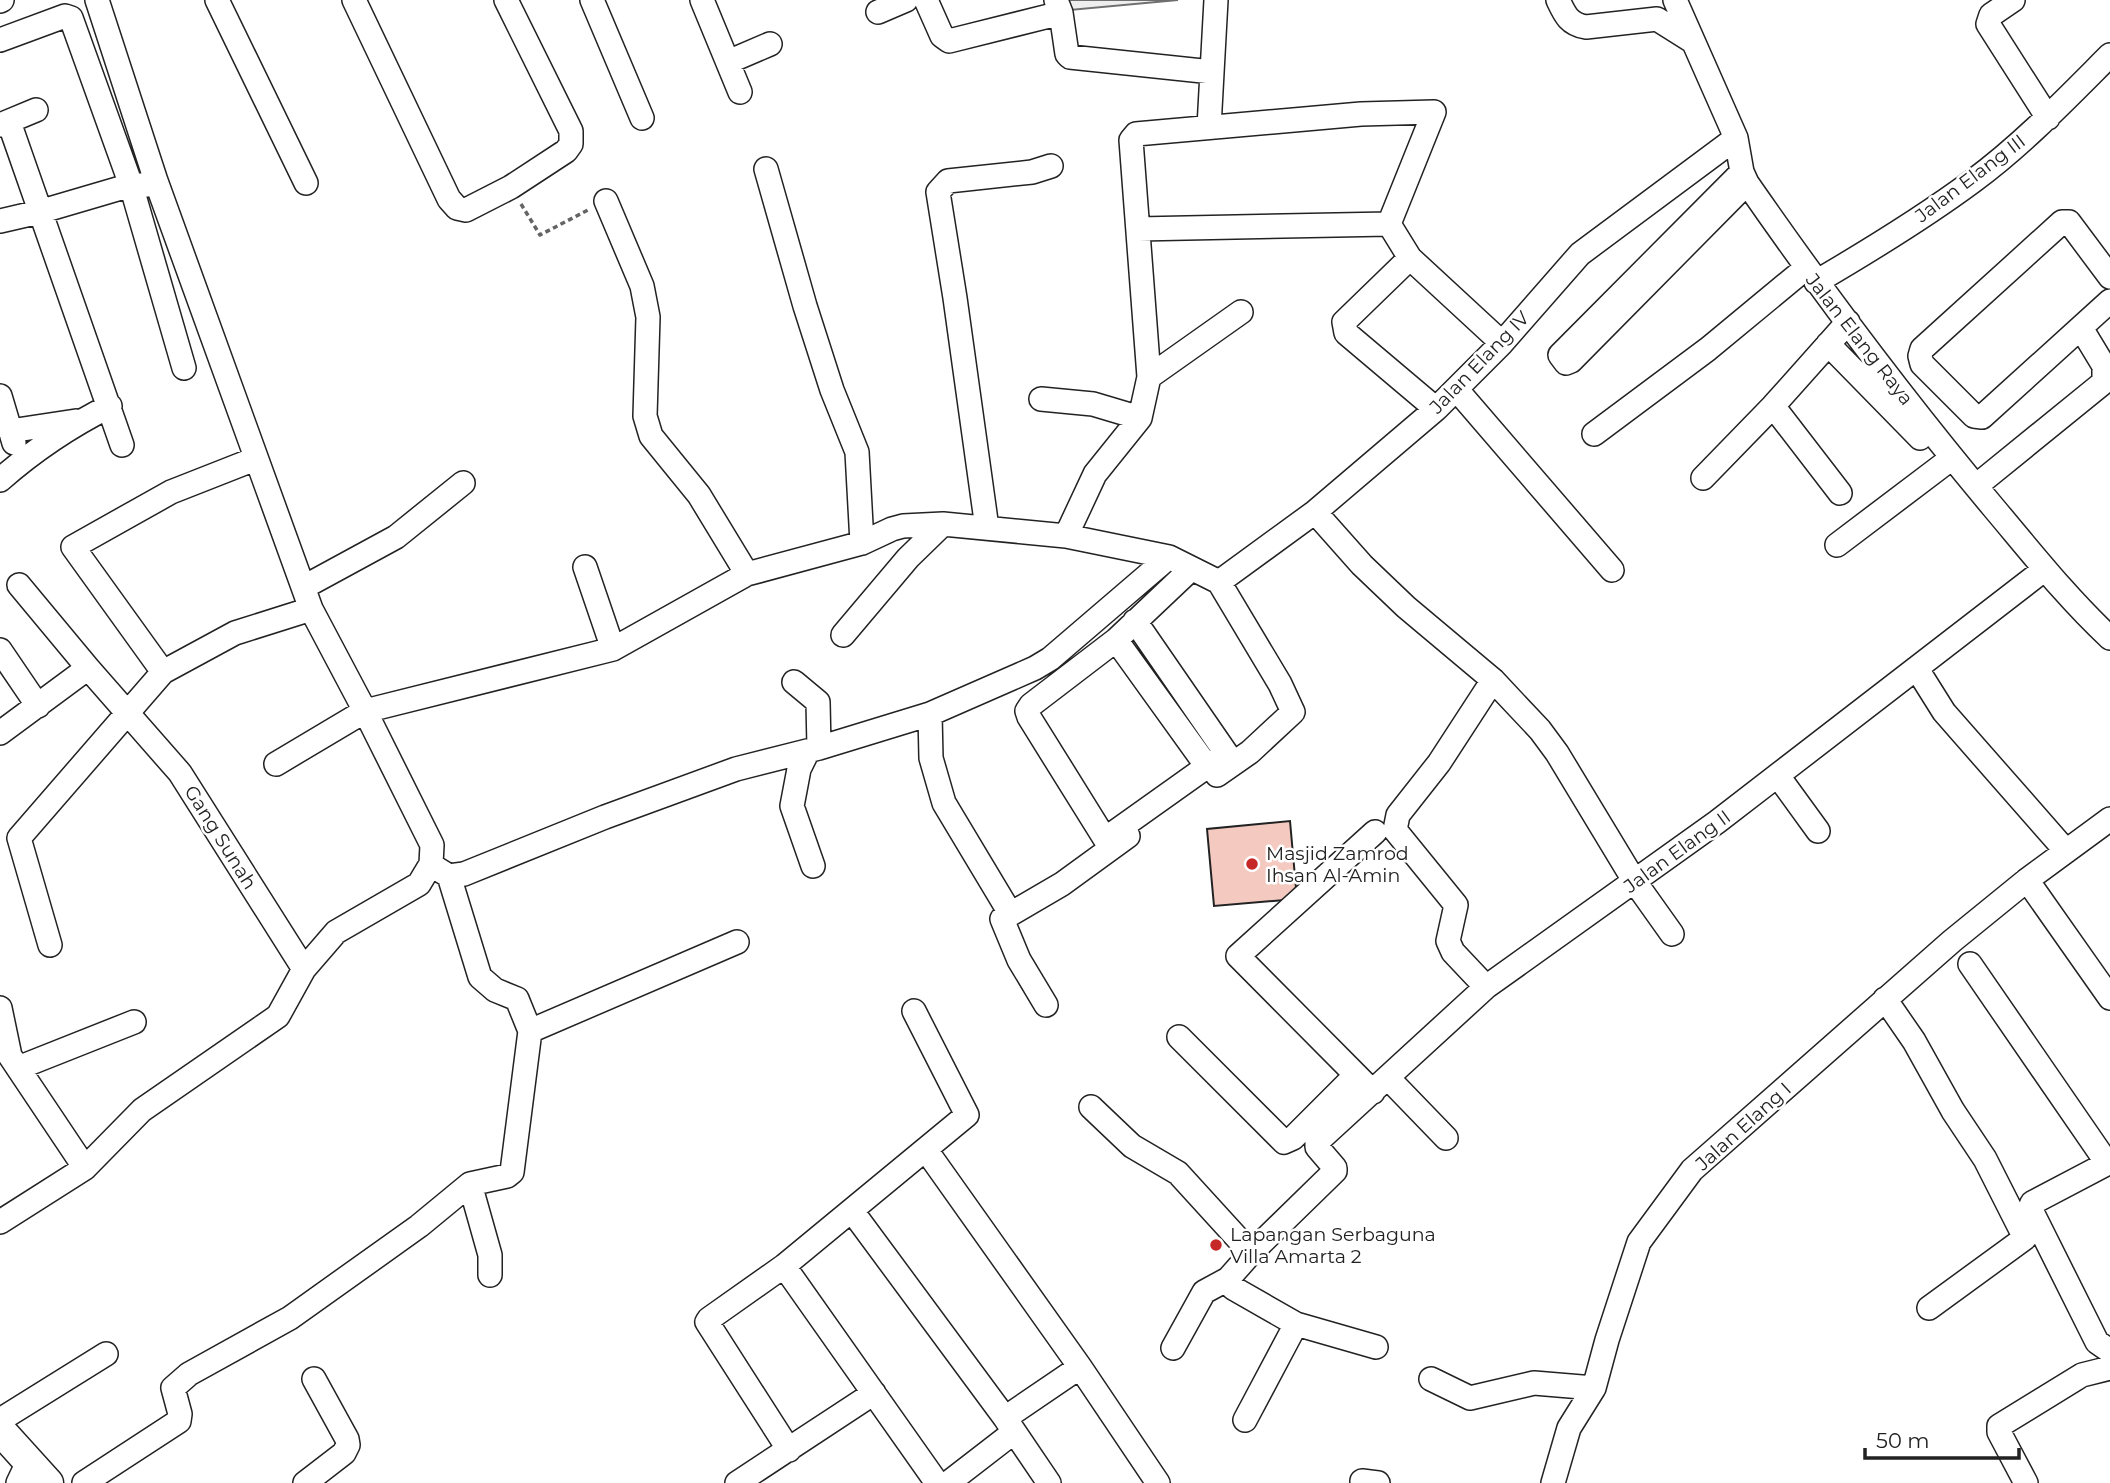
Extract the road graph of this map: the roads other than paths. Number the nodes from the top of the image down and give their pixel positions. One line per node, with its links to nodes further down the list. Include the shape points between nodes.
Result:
1 (97, 0): 30 (street)
2 (217, 0): 32 (street)
3 (354, 0): 4 (street, via 449,199 466,210 511,187 571,144 571,131)
4 (506, 0)
5 (592, 0): 23 (street)
6 (702, 0): 19 (street)
7 (906, 0): 14 (street)
8 (926, 0): 13 (street, via 942,36 949,41)
9 (1216, 0): 20 (street)
10 (1558, 0): 16 (street, via 1569,21 1578,25 1657,19)
11 (1675, 0): 16 (street, Jalan Elang Raya)
12 (2013, 0): 24 (street, via 1991,15 1989,24)
13 (1058, 7): 20 (street, via 1070,57)
14 (878, 12)
15 (0, 40): 33 (street, via 65,16 71,18)
16 (1693, 42): 27 (street, Jalan Elang Raya)
17 (770, 44): 19 (street)
18 (2110, 55): 24 (street, Jalan Elang III)
19 (728, 62): 21 (street)
20 (1212, 72): 26 (street)
21 (740, 92)
22 (36, 110): 25 (street)
23 (642, 118)
24 (2048, 118): 40 (street, Jalan Elang III, via 1974,180 1908,225)
25 (4, 124): 35 (street)
26 (1209, 127): 37 (street, via 1434,112); 38 (street, via 1136,134 1131,140)
27 (1736, 138): 31 (street, Jalan Elang Raya); 46 (street, Jalan Elang IV, via 1580,254)
28 (1051, 166): 72 (street, via 948,181 938,192)
29 (766, 169): 74 (street, via 813,330 857,452)
30 (155, 176): 33 (street, via 143,186); 62 (street)
31 (1744, 178): 31 (street, via 1571,361 1563,361 1560,355); 40 (street, Jalan Elang Raya)
32 (306, 183)
33 (131, 184): 35 (street); 48 (street)
34 (606, 201): 81 (street, via 642,286 648,317 648,430 699,495)
35 (39, 212): 36 (street); 54 (street)
36 (0, 221)
37 (1389, 225): 38 (street); 39 (street)
38 (1138, 229): 49 (street)
39 (1410, 258): 46 (street); 55 (street, via 1343,325 1346,333)
40 (1811, 275): 44 (street, Jalan Elang Raya); 59 (street, Jalan Elang III)
41 (2110, 277): 45 (street, via 2069,222 2062,222 1922,349 1920,356 1922,364 1974,416 1982,417)
42 (2110, 301): 45 (street)
43 (1241, 312): 49 (street)
44 (1848, 322): 47 (street); 63 (street, Jalan Elang Raya)
45 (2081, 328): 68 (street, via 2104,366 2104,382)
46 (1502, 343): 50 (street, Jalan Elang IV)
47 (1828, 344): 53 (street); 60 (street)
48 (184, 368)
49 (1149, 377): 56 (street)
50 (1457, 390): 55 (street, Jalan Elang IV); 80 (street)
51 (0, 396): 58 (street)
52 (1041, 399): 56 (street, via 1093,404)
53 (1773, 406): 65 (street); 69 (street)
54 (110, 407): 57 (street); 61 (street)
55 (1436, 409): 70 (street, Jalan Elang IV)
56 (1140, 418): 73 (street, via 1095,474)
57 (80, 421): 58 (street); 64 (street)
58 (9, 431): 64 (street)
59 (1594, 434)
60 (1920, 438)
61 (122, 445)
62 (255, 458): 84 (street); 93 (street, via 171,492 73,547)
63 (1952, 458): 68 (street, Jalan Elang Raya); 75 (street)
64 (20, 463): 66 (street)
65 (1703, 478)
66 (0, 480)
67 (463, 483): 84 (street, via 396,537)
68 (1976, 486): 79 (street, Jalan Elang Raya)
69 (1840, 493)
70 (1315, 512): 82 (street, Jalan Elang IV); 94 (street, via 1362,565)
71 (943, 524): 72 (street); 74 (street, via 903,526); 86 (street)
72 (987, 528): 73 (street)
73 (1066, 536): 76 (street)
74 (862, 542): 81 (street)
75 (1837, 545)
76 (1169, 557): 78 (street); 99 (street, via 1042,664)
77 (585, 567): 89 (street)
78 (1191, 569): 82 (street); 85 (street)
79 (2045, 569): 87 (street, Jalan Elang Raya); 92 (street, Jalan Elang II)
80 (1612, 570)
81 (747, 574): 89 (street)
82 (1219, 582): 113 (street, via 1293,712 1250,752 1062,884)
83 (19, 586): 91 (street, Gang Sunah)
84 (307, 598): 93 (street); 97 (street)
85 (1135, 621): 88 (street); 103 (street, via 1226,753)
86 (843, 635)
87 (2110, 638)
88 (1116, 640): 103 (street); 103 (street, via 1027,711 1105,839)
89 (613, 649): 97 (street)
90 (0, 650): 96 (street)
91 (88, 668): 96 (street); 98 (street, Gang Sunah)
92 (1917, 669): 104 (street, Jalan Elang II); 108 (street, via 1944,712)
93 (163, 673): 98 (street)
94 (1493, 680): 112 (street, via 1558,753); 120 (street, via 1439,763 1398,815 1395,830 1456,905 1448,941)
95 (794, 682): 101 (street, via 818,702)
96 (38, 706): 100 (street)
97 (365, 711): 102 (street); 110 (street)
98 (127, 714): 117 (street, via 19,838); 119 (street, Gang Sunah, via 180,773)
99 (930, 714): 101 (street); 113 (street, via 931,758 944,803)
100 (0, 733)
101 (814, 750): 109 (street, via 799,769 792,806); 110 (street, via 736,769 464,874)
102 (276, 764)
103 (1206, 765)
104 (1777, 776): 106 (street); 112 (street, Jalan Elang II)
105 (2110, 819): 108 (street, Jalan Elang I)
106 (1818, 831)
107 (1376, 832): 130 (street, via 1238,956)
108 (2066, 851): 111 (street, Jalan Elang I)
109 (813, 866)
110 (440, 870): 119 (street, via 336,932); 127 (street, via 480,977 495,990 517,999)
111 (2026, 880): 121 (street); 122 (street, Jalan Elang I)
112 (1638, 887): 114 (street); 115 (street); 120 (street, Jalan Elang II)
113 (1010, 913): 123 (street, via 1003,922)
114 (1585, 933)
115 (1672, 934)
116 (737, 942): 127 (street)
117 (50, 945)
118 (1970, 964): 135 (street)
119 (304, 969): 136 (street, via 278,1016 142,1110)
120 (1486, 987): 131 (street, Jalan Elang II)
121 (2110, 998)
122 (1885, 999): 144 (street, via 1984,1159 2025,1238); 154 (street, Jalan Elang I, via 1692,1170 1639,1242)
123 (1046, 1005)
124 (0, 1008): 129 (street)
125 (914, 1011): 134 (street, via 967,1115)
126 (134, 1022): 129 (street)
127 (530, 1031): 137 (street, via 512,1172)
128 (1179, 1037): 130 (street, via 1284,1142)
129 (9, 1061): 136 (street)
130 (1356, 1075): 131 (street)
131 (1380, 1085): 133 (street); 140 (street, Jalan Elang II, via 1317,1142 1335,1171)
132 (1091, 1107): 140 (street, via 1132,1146 1178,1173)
133 (1446, 1138)
134 (926, 1150): 138 (street); 150 (street)
135 (2106, 1152): 148 (street, via 2030,1208 2097,1342)
136 (85, 1168): 139 (street)
137 (470, 1184): 142 (street, via 490,1255); 163 (street, via 290,1318 179,1382 173,1388 179,1421)
138 (852, 1211): 141 (street); 158 (street)
139 (0, 1222)
140 (1251, 1253): 143 (street)
141 (784, 1266): 155 (street); 160 (street, via 707,1322)
142 (490, 1275)
143 (1228, 1279): 145 (street, via 1233,1288); 147 (street, via 1204,1292)
144 (1929, 1308)
145 (1296, 1324): 146 (street); 157 (street)
146 (1376, 1347)
147 (1173, 1348)
148 (2110, 1351)
149 (106, 1354): 156 (street)
150 (1080, 1367): 158 (street); 169 (street)
151 (2110, 1368): 171 (street, via 2082,1375 1999,1426)
152 (1431, 1379): 154 (street, via 1470,1398 1534,1383)
153 (314, 1380): 164 (street, via 348,1446)
154 (1594, 1388): 170 (street, Jalan Elang I, via 1569,1428)
155 (874, 1393): 160 (street); 166 (street)
156 (0, 1420)
157 (1245, 1420)
158 (1010, 1425): 167 (street); 168 (street)
159 (0, 1430): 161 (main road)
160 (789, 1450): 165 (street)
161 (24, 1472): 162 (main road)
162 (48, 1483)
163 (84, 1483)
164 (305, 1483)
165 (737, 1483)
166 (937, 1483)
167 (948, 1483)
168 (1049, 1483)
169 (1158, 1483)
170 (1553, 1483)
171 (2026, 1483)

